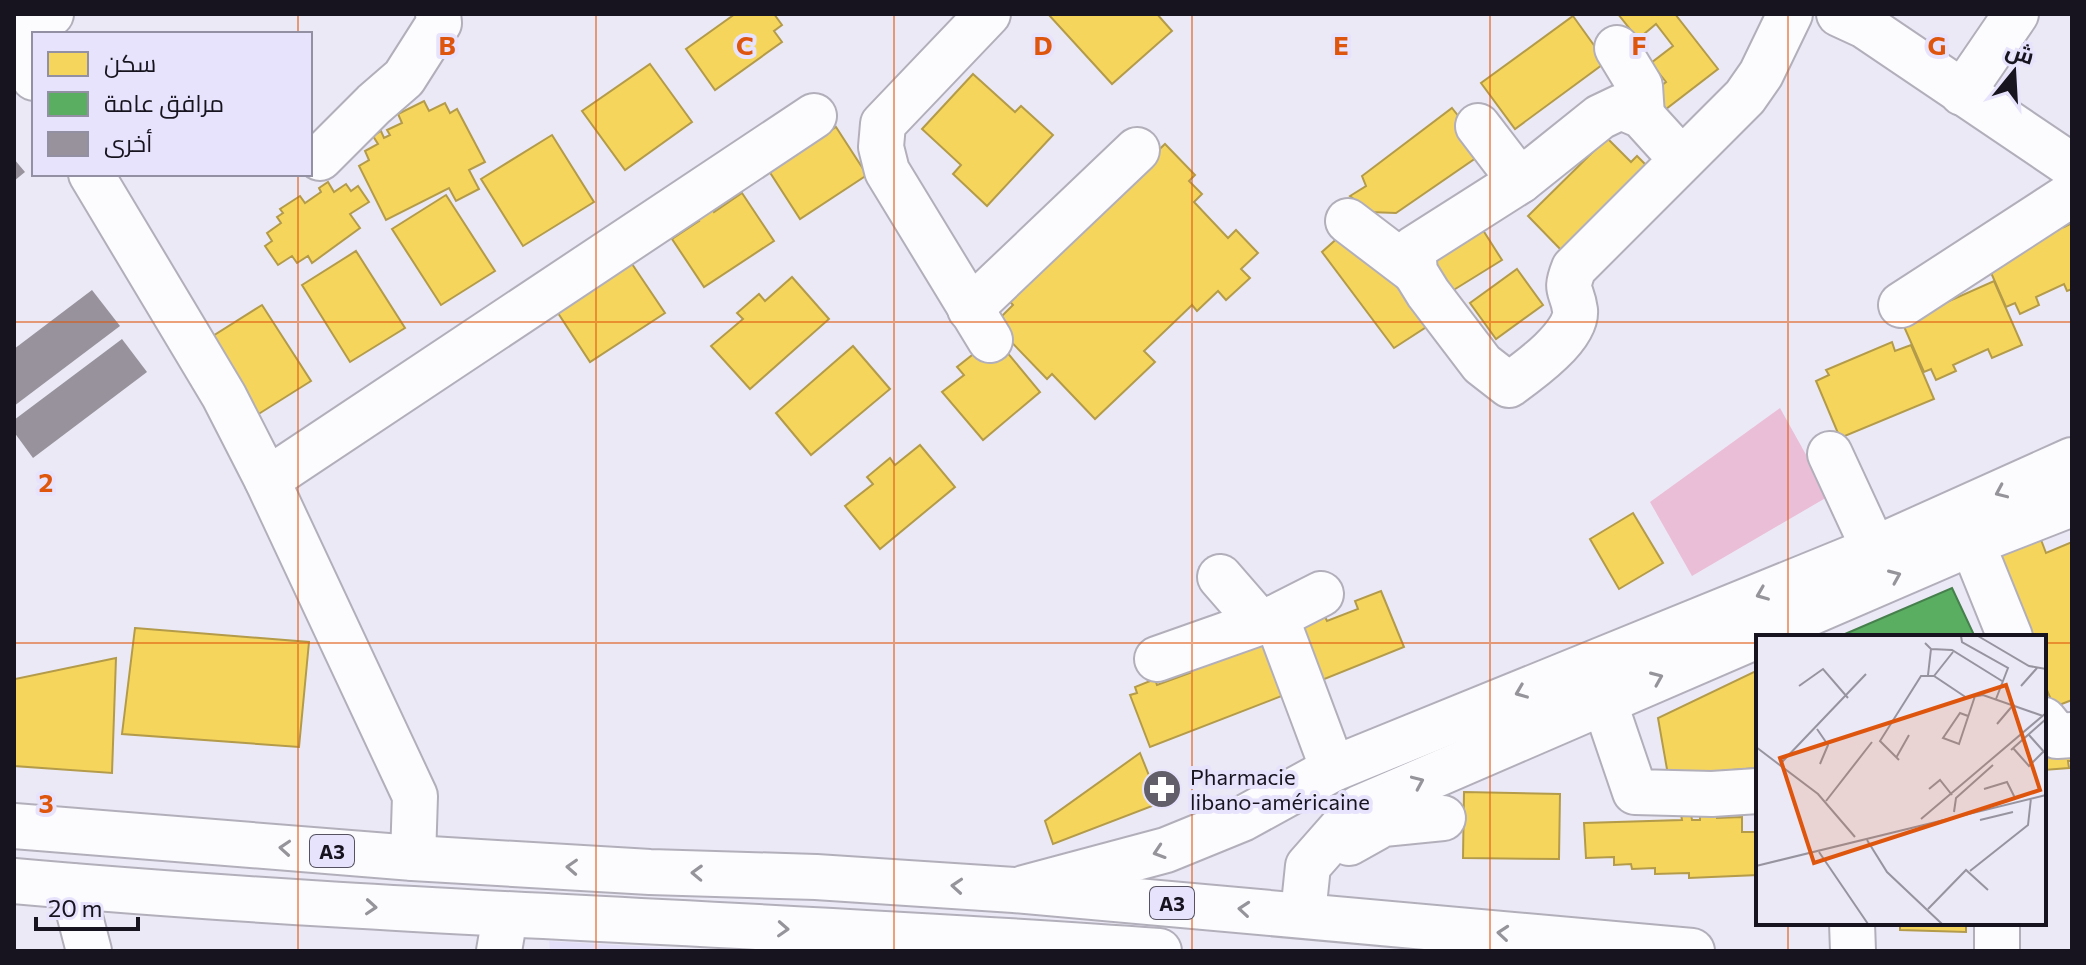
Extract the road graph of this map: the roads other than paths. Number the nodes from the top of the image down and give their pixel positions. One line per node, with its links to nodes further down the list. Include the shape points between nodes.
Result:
1 (51, 14): 7 (main road)
2 (438, 14): 16 (main road, via 439,23 404,78)
3 (988, 14): 15 (main road, via 883,124 881,147 887,171 980,324)
4 (1790, 14): 17 (main road, via 1745,97)
5 (1839, 14): 11 (main road)
6 (2016, 14): 11 (main road)
7 (14, 36)
8 (14, 45): 10 (main road)
9 (1617, 48): 13 (main road, via 1640,86)
10 (32, 75)
11 (1962, 93): 18 (main road)
12 (814, 116): 27 (main road)
13 (1642, 116): 17 (main road); 20 (main road, via 1621,107 1600,117)
14 (1478, 126): 20 (main road)
15 (1137, 150)
16 (320, 158)
17 (1682, 160): 23 (main road, via 1574,268 1567,285 1576,312 1571,329 1533,369 1509,385 1482,364)
18 (2072, 166)
19 (92, 176): 27 (main road, via 224,396)
20 (1520, 181): 23 (main road, via 1413,249)
21 (2072, 194): 24 (main road)
22 (1348, 221): 23 (main road)
23 (1415, 272)
24 (1901, 305)
25 (1830, 454): 30 (main road)
26 (2072, 460): 30 (main road, one-way to 30)
27 (267, 480): 47 (main road, via 415,796)
28 (2072, 504): 29 (main road)
29 (1972, 543): 34 (main road, one-way to 29); 35 (main road)
30 (1874, 549): 41 (main road, one-way to 41)
31 (1220, 577): 33 (main road)
32 (1321, 594): 33 (main road)
33 (1268, 620): 37 (main road); 41 (main road)
34 (1758, 635)
35 (2009, 635)
36 (1756, 636): 38 (main road, one-way to 36)
37 (1157, 659)
38 (1604, 701): 42 (main road, via 1635,792); 48 (main road, one-way to 38, via 1359,808)
39 (2046, 722): 40 (main road, via 2057,736)
40 (2072, 735)
41 (1333, 769): 51 (main road, one-way to 51, via 1242,819 1166,850)
42 (1756, 791)
43 (1616, 803): 44 (main road)
44 (1756, 812)
45 (1443, 818): 48 (main road, via 1383,824)
46 (14, 826): 47 (main road, A3, one-way to 46)
47 (413, 858): 51 (main road, A3, one-way to 47)
48 (1308, 866): 52 (main road)
49 (14, 881): 50 (main road, A3)
50 (72, 886): 55 (main road, A3, one-way to 55); 56 (main road)
51 (1014, 890): 52 (main road, A3, one-way to 51)
52 (1303, 914): 58 (main road, A3, one-way to 52)
53 (1852, 925): 59 (main road)
54 (1997, 925): 60 (main road)
55 (502, 933): 57 (main road, A3, one-way to 57, via 1053,943)
56 (89, 951)
57 (1159, 951)
58 (1692, 951)
59 (1853, 951)
60 (1997, 951)

